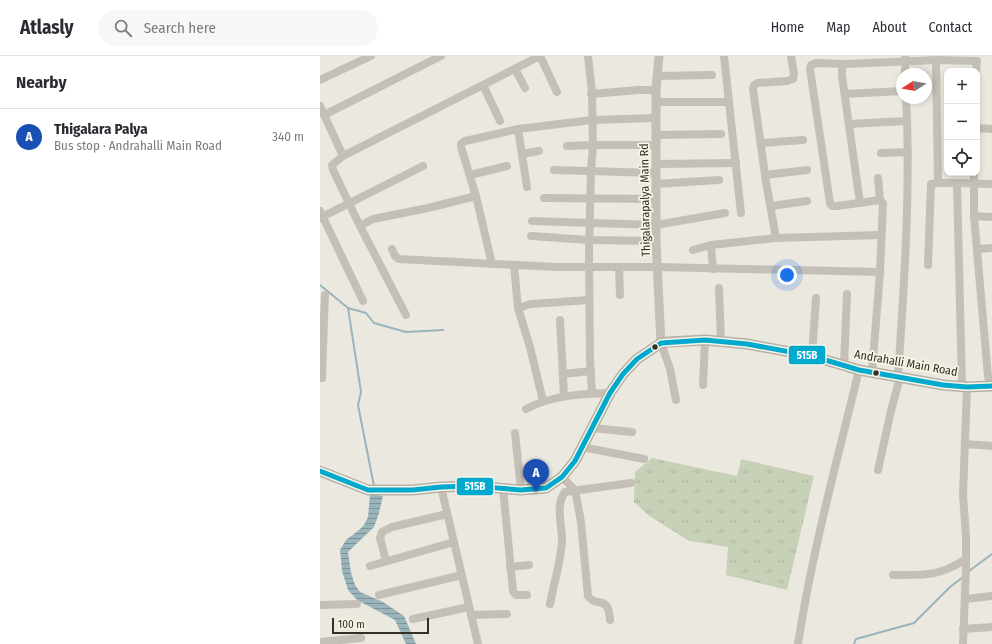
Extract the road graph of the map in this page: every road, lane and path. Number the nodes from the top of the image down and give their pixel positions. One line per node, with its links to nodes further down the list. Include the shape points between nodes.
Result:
1 (371, 56): 14 (street)
2 (440, 56): 26 (street)
3 (588, 56): 20 (street)
4 (659, 56): 13 (street, Thigalarapalya Main Rd)
5 (724, 56): 23 (street)
6 (791, 56): 38 (street, via 794,74 791,80 757,82 754,85 753,95)
7 (905, 59): 8 (street); 9 (street)
8 (936, 60): 10 (street, via 977,60); 58 (street)
9 (848, 61): 21 (street, via 842,68); 71 (street, via 816,63 811,65 810,69 830,203 837,206)
10 (976, 68)
11 (514, 69): 15 (street); 16 (street); 19 (street, via 540,56)
12 (712, 75): 13 (street)
13 (657, 76): 17 (street, Thigalarapalya Main Rd)
14 (320, 80)
15 (483, 85): 28 (street); 45 (street)
16 (525, 88)
17 (656, 90): 20 (street); 22 (street, Thigalarapalya Main Rd)
18 (896, 91): 21 (street)
19 (557, 92)
20 (591, 94): 29 (street)
21 (845, 94): 31 (street)
22 (656, 102): 23 (street); 27 (street, Thigalarapalya Main Rd)
23 (729, 102): 46 (street)
24 (906, 104): 30 (street)
25 (320, 106): 26 (street)
26 (324, 115): 45 (street)
27 (656, 118): 29 (street); 36 (street, Thigalarapalya Main Rd)
28 (500, 120)
29 (592, 120): 33 (street); 39 (street)
30 (907, 121): 31 (street); 42 (street)
31 (849, 124): 71 (street)
32 (980, 128): 34 (street)
33 (518, 129): 44 (street); 53 (street, via 464,141 461,144)
34 (992, 129)
35 (721, 134): 36 (street)
36 (656, 140): 39 (street); 49 (street, Thigalarapalya Main Rd)
37 (803, 140): 38 (street)
38 (761, 144): 54 (street)
39 (592, 145): 40 (street); 51 (street)
40 (567, 146)
41 (539, 151): 44 (street)
42 (908, 152): 43 (street); 120 (street, via 907,234)
43 (882, 153)
44 (522, 154): 63 (street)
45 (343, 156): 70 (street, via 332,165)
46 (736, 163): 49 (street); 74 (street)
47 (423, 166): 70 (street)
48 (507, 166): 53 (street)
49 (656, 168): 51 (street); 60 (street, Thigalarapalya Main Rd)
50 (554, 170): 51 (street)
51 (590, 170): 67 (street)
52 (807, 170): 54 (street)
53 (470, 174): 64 (street)
54 (765, 176): 72 (street)
55 (974, 176): 61 (street)
56 (878, 178): 68 (street)
57 (719, 180): 60 (street)
58 (938, 183): 59 (street); 94 (street, via 931,184)
59 (957, 183): 61 (street); 123 (street)
60 (656, 184): 66 (street, Thigalarapalya Main Rd)
61 (974, 184): 62 (street); 76 (street)
62 (992, 184)
63 (527, 187)
64 (476, 196): 81 (street, via 373,219); 92 (street)
65 (544, 198): 67 (street)
66 (656, 198): 67 (street); 80 (street, Thigalarapalya Main Rd)
67 (590, 199): 79 (street)
68 (880, 200): 71 (street); 82 (street, via 883,203)
69 (806, 201): 72 (street)
70 (349, 203): 75 (street); 81 (street)
71 (860, 203)
72 (771, 206): 84 (street)
73 (725, 213): 80 (street)
74 (741, 214)
75 (321, 215): 106 (street)
76 (974, 216): 77 (street); 89 (street)
77 (992, 217)
78 (532, 221): 79 (street)
79 (589, 222): 80 (street); 85 (street)
80 (656, 225): 86 (street, Thigalarapalya Main Rd)
81 (360, 226): 108 (street)
82 (881, 235): 84 (street); 99 (street)
83 (531, 236): 85 (street)
84 (776, 238): 87 (street)
85 (589, 240): 86 (street); 96 (street)
86 (656, 241): 95 (street, Thigalarapalya Main Rd)
87 (711, 245): 91 (street); 98 (street)
88 (392, 248): 92 (street, via 399,259)
89 (977, 248): 90 (street); 124 (street)
90 (992, 248)
91 (693, 250)
92 (492, 264): 93 (street)
93 (514, 265): 96 (street); 107 (street)
94 (928, 265)
95 (658, 267): 97 (street); 98 (street); 113 (street, Thigalarapalya Main Rd)
96 (589, 268): 97 (street); 105 (street)
97 (619, 268): 101 (street)
98 (713, 269): 99 (street)
99 (880, 272): 118 (street)
100 (719, 288): 112 (street)
101 (620, 294)
102 (847, 294): 115 (street)
103 (325, 295): 109 (street)
104 (816, 298): 114 (street)
105 (589, 300): 107 (street, via 531,304); 117 (street)
106 (363, 301)
107 (518, 308): 129 (street)
108 (406, 315)
109 (322, 319): 121 (street)
110 (560, 320): 119 (street)
111 (704, 340): 112 (main road, Andrahalli Main Road); 113 (main road, Andrahalli Main Road); 122 (street)
112 (721, 342): 114 (main road, Andrahalli Main Road)
113 (661, 343): 126 (main road, Andrahalli Main Road, via 637,359); 128 (street, via 670,369)
114 (812, 356): 115 (main road, Andrahalli Main Road)
115 (844, 365): 116 (main road, Andrahalli Main Road)
116 (859, 370): 118 (main road, Andrahalli Main Road); 172 (street, via 819,534)
117 (591, 371): 119 (street); 125 (street)
118 (872, 372): 120 (main road, Andrahalli Main Road)
119 (563, 374): 127 (street)
120 (899, 377): 123 (main road, Andrahalli Main Road); 138 (street)
121 (322, 378)
122 (703, 385)
123 (965, 386): 124 (main road, Andrahalli Main Road); 134 (street)
124 (991, 386)
125 (592, 393): 126 (street); 127 (street)
126 (610, 393): 131 (main road, Andrahalli Main Road)
127 (564, 396): 129 (street)
128 (676, 400)
129 (543, 401): 130 (street)
130 (526, 409)
131 (592, 428): 132 (street); 136 (main road, Andrahalli Main Road)
132 (632, 432)
133 (515, 433): 144 (street)
134 (965, 444): 135 (street); 149 (street, via 963,495)
135 (992, 446)
136 (582, 447): 137 (street); 140 (main road, Andrahalli Main Road)
137 (644, 459)
138 (878, 470)
139 (320, 471): 142 (main road, Andrahalli Main Road, via 368,490)
140 (562, 477): 144 (main road, Andrahalli Main Road, via 546,488); 145 (street)
141 (631, 482): 145 (street)
142 (441, 487): 143 (main road, Andrahalli Main Road); 146 (street)
143 (503, 488): 144 (main road, Andrahalli Main Road); 152 (street)
144 (521, 490)
145 (575, 490): 161 (street, via 565,492 559,506 561,554); 166 (street, via 581,522 588,596 590,600 605,604 610,610)
146 (447, 514): 147 (street); 148 (street, via 392,527 382,532 380,538)
147 (454, 542): 148 (street); 153 (street)
148 (386, 561): 151 (street)
149 (966, 563): 154 (street, via 936,573); 158 (street)
150 (529, 565): 152 (street)
151 (370, 566)
152 (510, 567): 156 (street, via 514,594)
153 (462, 575): 155 (street); 162 (street)
154 (893, 575)
155 (379, 595)
156 (527, 595)
157 (992, 596): 158 (street)
158 (965, 599): 168 (street)
159 (320, 604): 160 (street)
160 (357, 604)
161 (550, 604)
162 (469, 607): 164 (street); 165 (street)
163 (507, 614): 164 (street)
164 (471, 615): 171 (street)
165 (412, 619)
166 (610, 620)
167 (992, 627): 168 (street)
168 (963, 629): 173 (street)
169 (362, 638): 170 (street)
170 (320, 642)
171 (478, 644)
172 (798, 644)
173 (963, 644)

